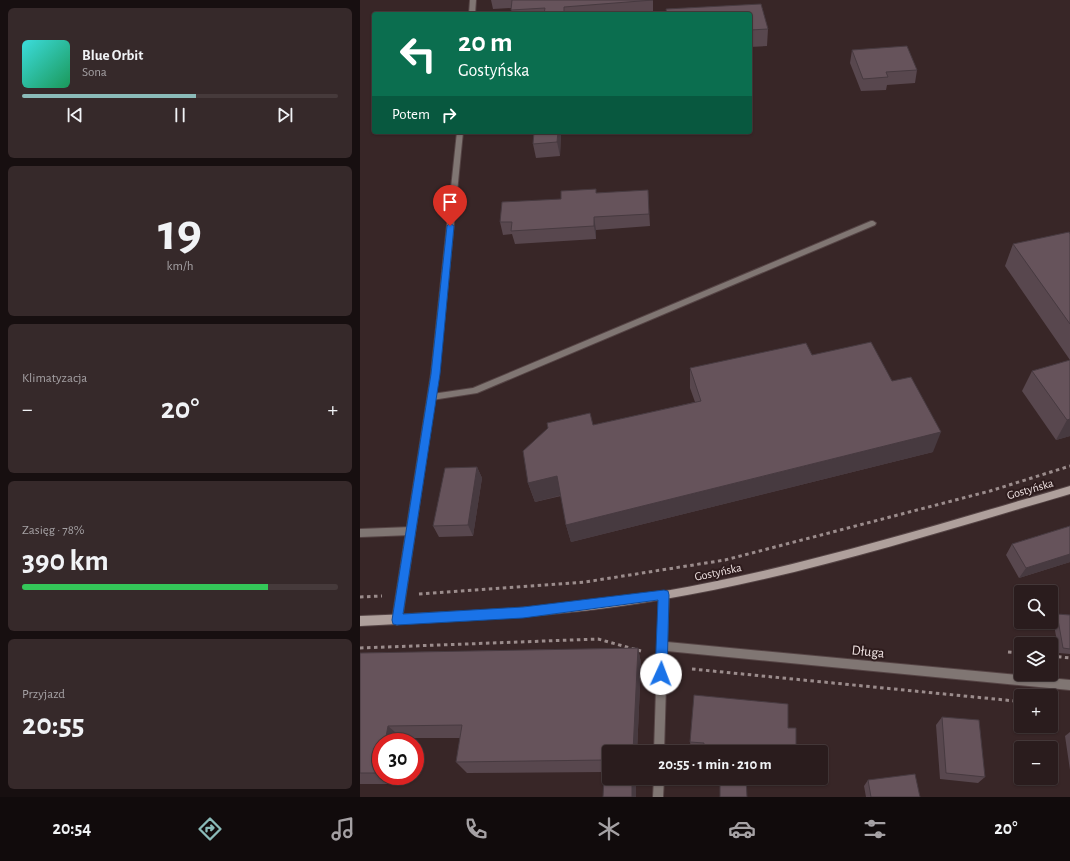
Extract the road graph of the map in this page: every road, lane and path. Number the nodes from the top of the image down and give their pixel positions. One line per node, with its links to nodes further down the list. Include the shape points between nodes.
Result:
1 (473, 0): 2 (street)
2 (472, 12)
3 (460, 134): 5 (street)
4 (873, 223): 5 (street, via 474,391)
5 (432, 397): 8 (street)
6 (1070, 466): 11 (path, via 990,491 725,560 585,582)
7 (1070, 490): 10 (main road, Gostyńska, via 840,556)
8 (411, 531): 9 (street); 11 (street)
9 (360, 533)
10 (664, 595): 13 (main road, Gostyńska, via 523,613); 15 (street)
11 (401, 596): 12 (path); 13 (street)
12 (360, 597)
13 (397, 620): 14 (main road, Gostyńska)
14 (360, 621)
15 (662, 646): 23 (street, Długa); 25 (street)
16 (360, 648): 17 (path, via 598,639)
17 (641, 651)
18 (1008, 652): 19 (path)
19 (1014, 652)
20 (1058, 657): 21 (path)
21 (1070, 658)
22 (692, 669): 24 (path)
23 (1070, 685)
24 (1014, 701)
25 (659, 745)
26 (659, 785): 27 (street)
27 (658, 797)

